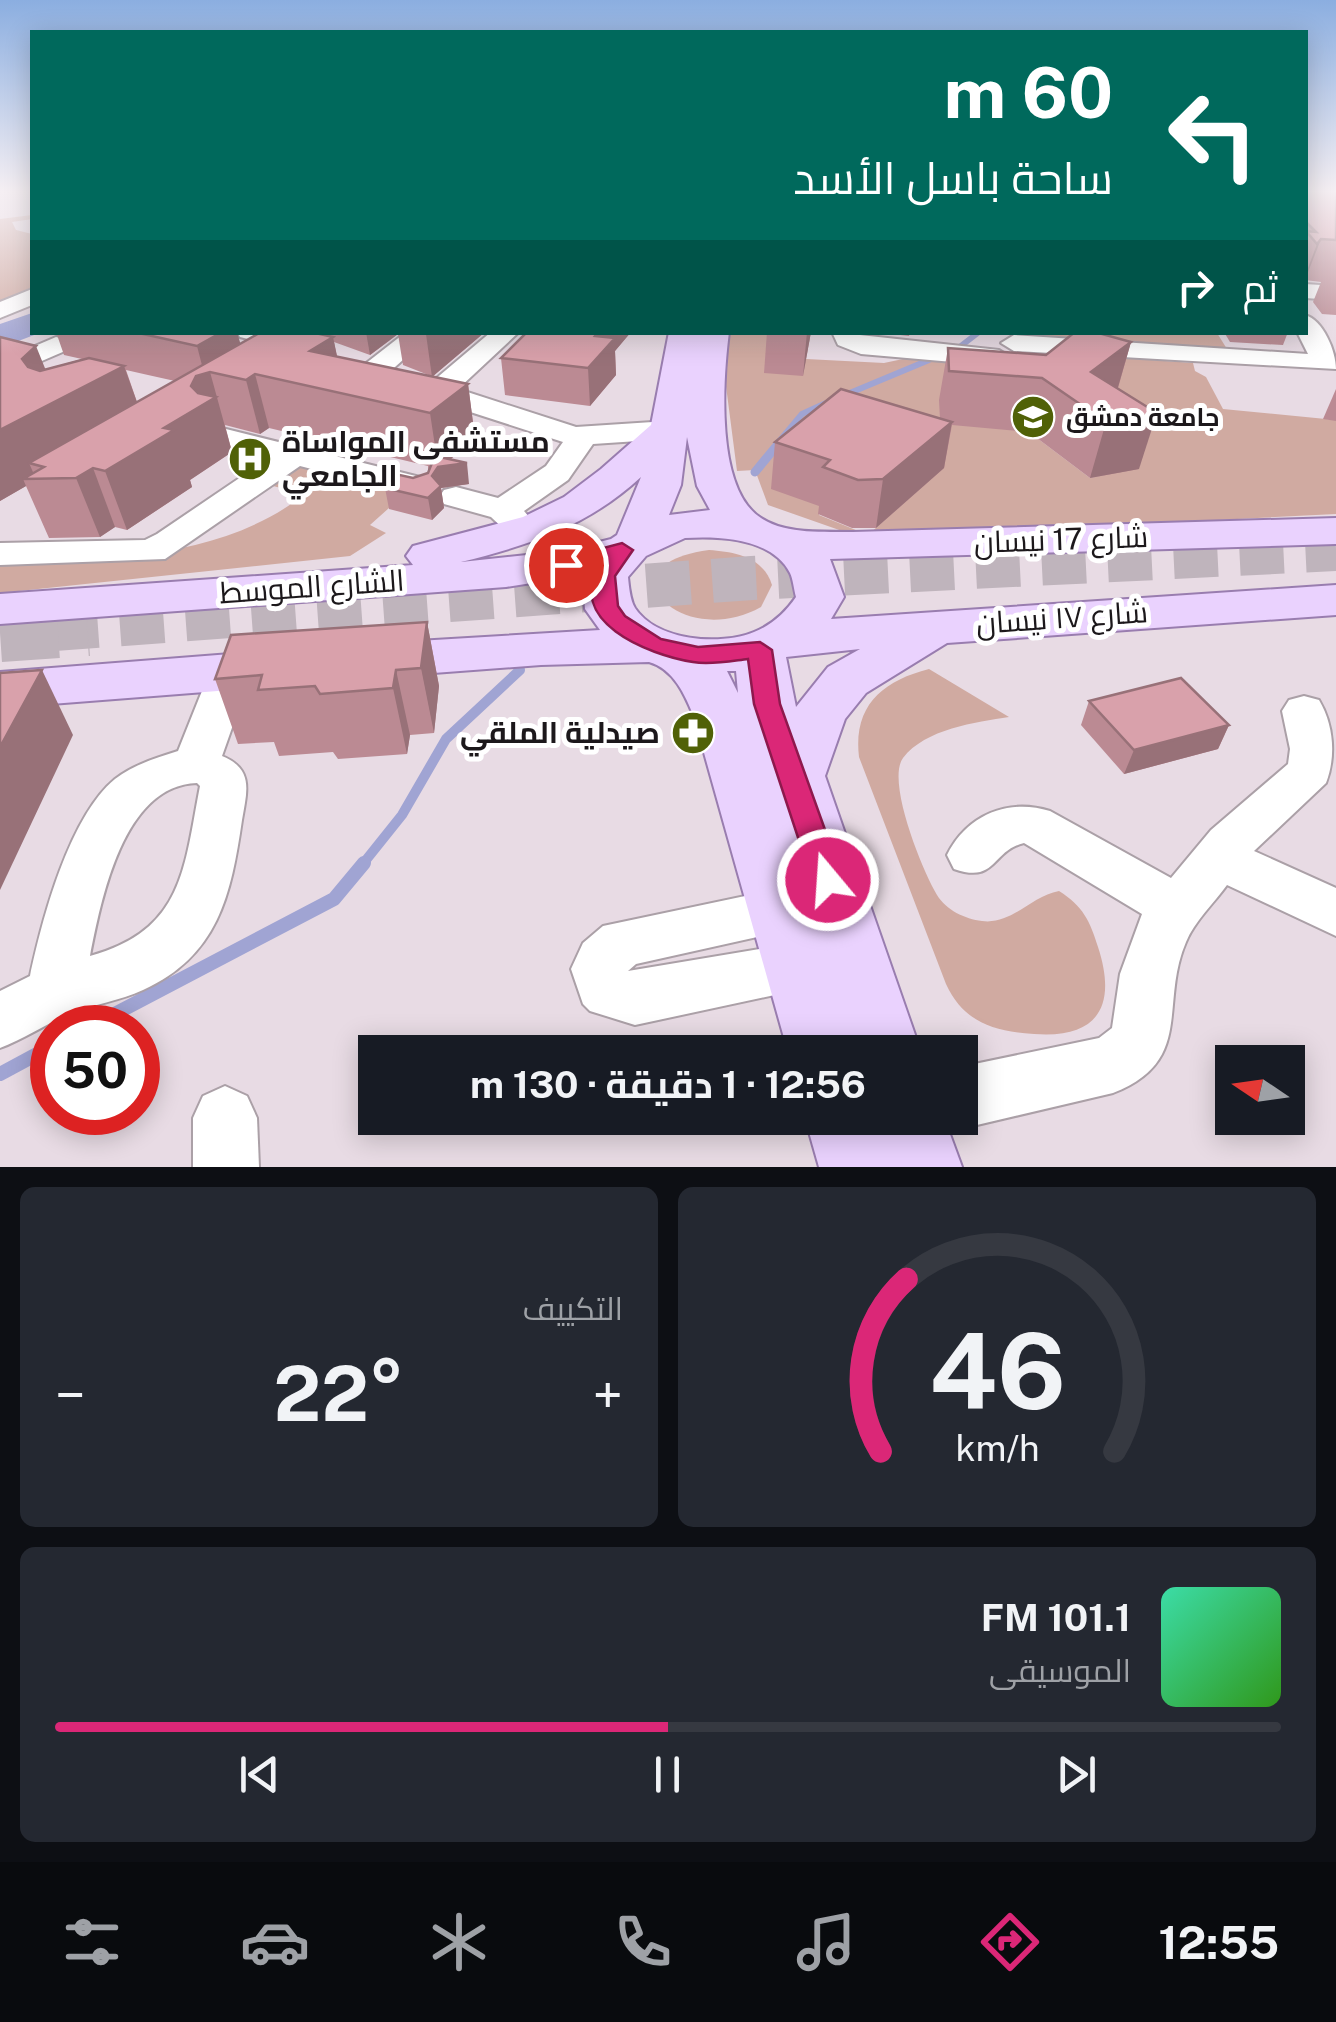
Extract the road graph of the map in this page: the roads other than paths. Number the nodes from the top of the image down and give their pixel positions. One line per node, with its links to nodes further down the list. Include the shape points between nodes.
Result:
1 (1308, 291): 2 (street)
2 (1336, 293)
3 (30, 297): 4 (street)
4 (0, 311)
5 (1308, 329): 15 (street, via 1326,363)
6 (238, 335): 13 (street)
7 (418, 335): 16 (street)
8 (504, 335): 18 (street)
9 (684, 335): 19 (main road)
10 (713, 335): 26 (main road, via 706,389 711,469 725,505)
11 (845, 335): 15 (street, via 861,346)
12 (51, 339): 14 (street); 17 (street)
13 (310, 350): 16 (street)
14 (0, 353)
15 (1016, 353)
16 (375, 370): 18 (street)
17 (0, 371)
18 (437, 392): 21 (street)
19 (668, 430): 21 (street); 27 (main road, via 597,494); 28 (main road, via 660,485)
20 (215, 435): 22 (street)
21 (583, 437): 27 (street)
22 (295, 455): 23 (street); 29 (street, via 152,550)
23 (416, 486)
24 (456, 496): 27 (street)
25 (1336, 531): 26 (main road, شارع 17 نيسان, via 882,546)
26 (766, 535): 28 (main road, via 689,525); 33 (main road, via 812,567 820,597 815,612)
27 (519, 538): 28 (main road, الشارع الموسط); 31 (main road, الشارع الموسط, via 296,588); 34 (main road)
28 (629, 545): 35 (main road, via 604,576 606,607 617,622)
29 (0, 554)
30 (1336, 600): 32 (main road, شارع ١٧ نيسان)
31 (0, 609)
32 (938, 626): 33 (main road, شارع ١٧ نيسان); 40 (main road, via 847,680 820,713)
33 (774, 644): 35 (main road, via 719,656); 40 (main road, via 767,704)
34 (541, 648): 35 (main road); 36 (main road)
35 (666, 649): 47 (main road, via 694,666 715,700)
36 (230, 672): 37 (main road); 39 (street)
37 (0, 690)
38 (1307, 710): 42 (street, via 1310,771)
39 (196, 764): 45 (street, via 128,795 109,822 63,944); 45 (street, via 225,780 194,916 168,947 125,972)
40 (795, 776): 48 (main road)
41 (972, 855): 43 (street, via 998,828 1033,825)
42 (1219, 858): 43 (street); 44 (street)
43 (1179, 909): 49 (street, via 1153,951 1143,1027 1133,1048 1112,1064)
44 (1336, 913)
45 (56, 992): 46 (street)
46 (0, 1021)
47 (821, 1035)
48 (878, 1035)
49 (978, 1094)
50 (850, 1135): 52 (main road)
51 (910, 1135): 53 (main road)
52 (860, 1167)
53 (921, 1167)

